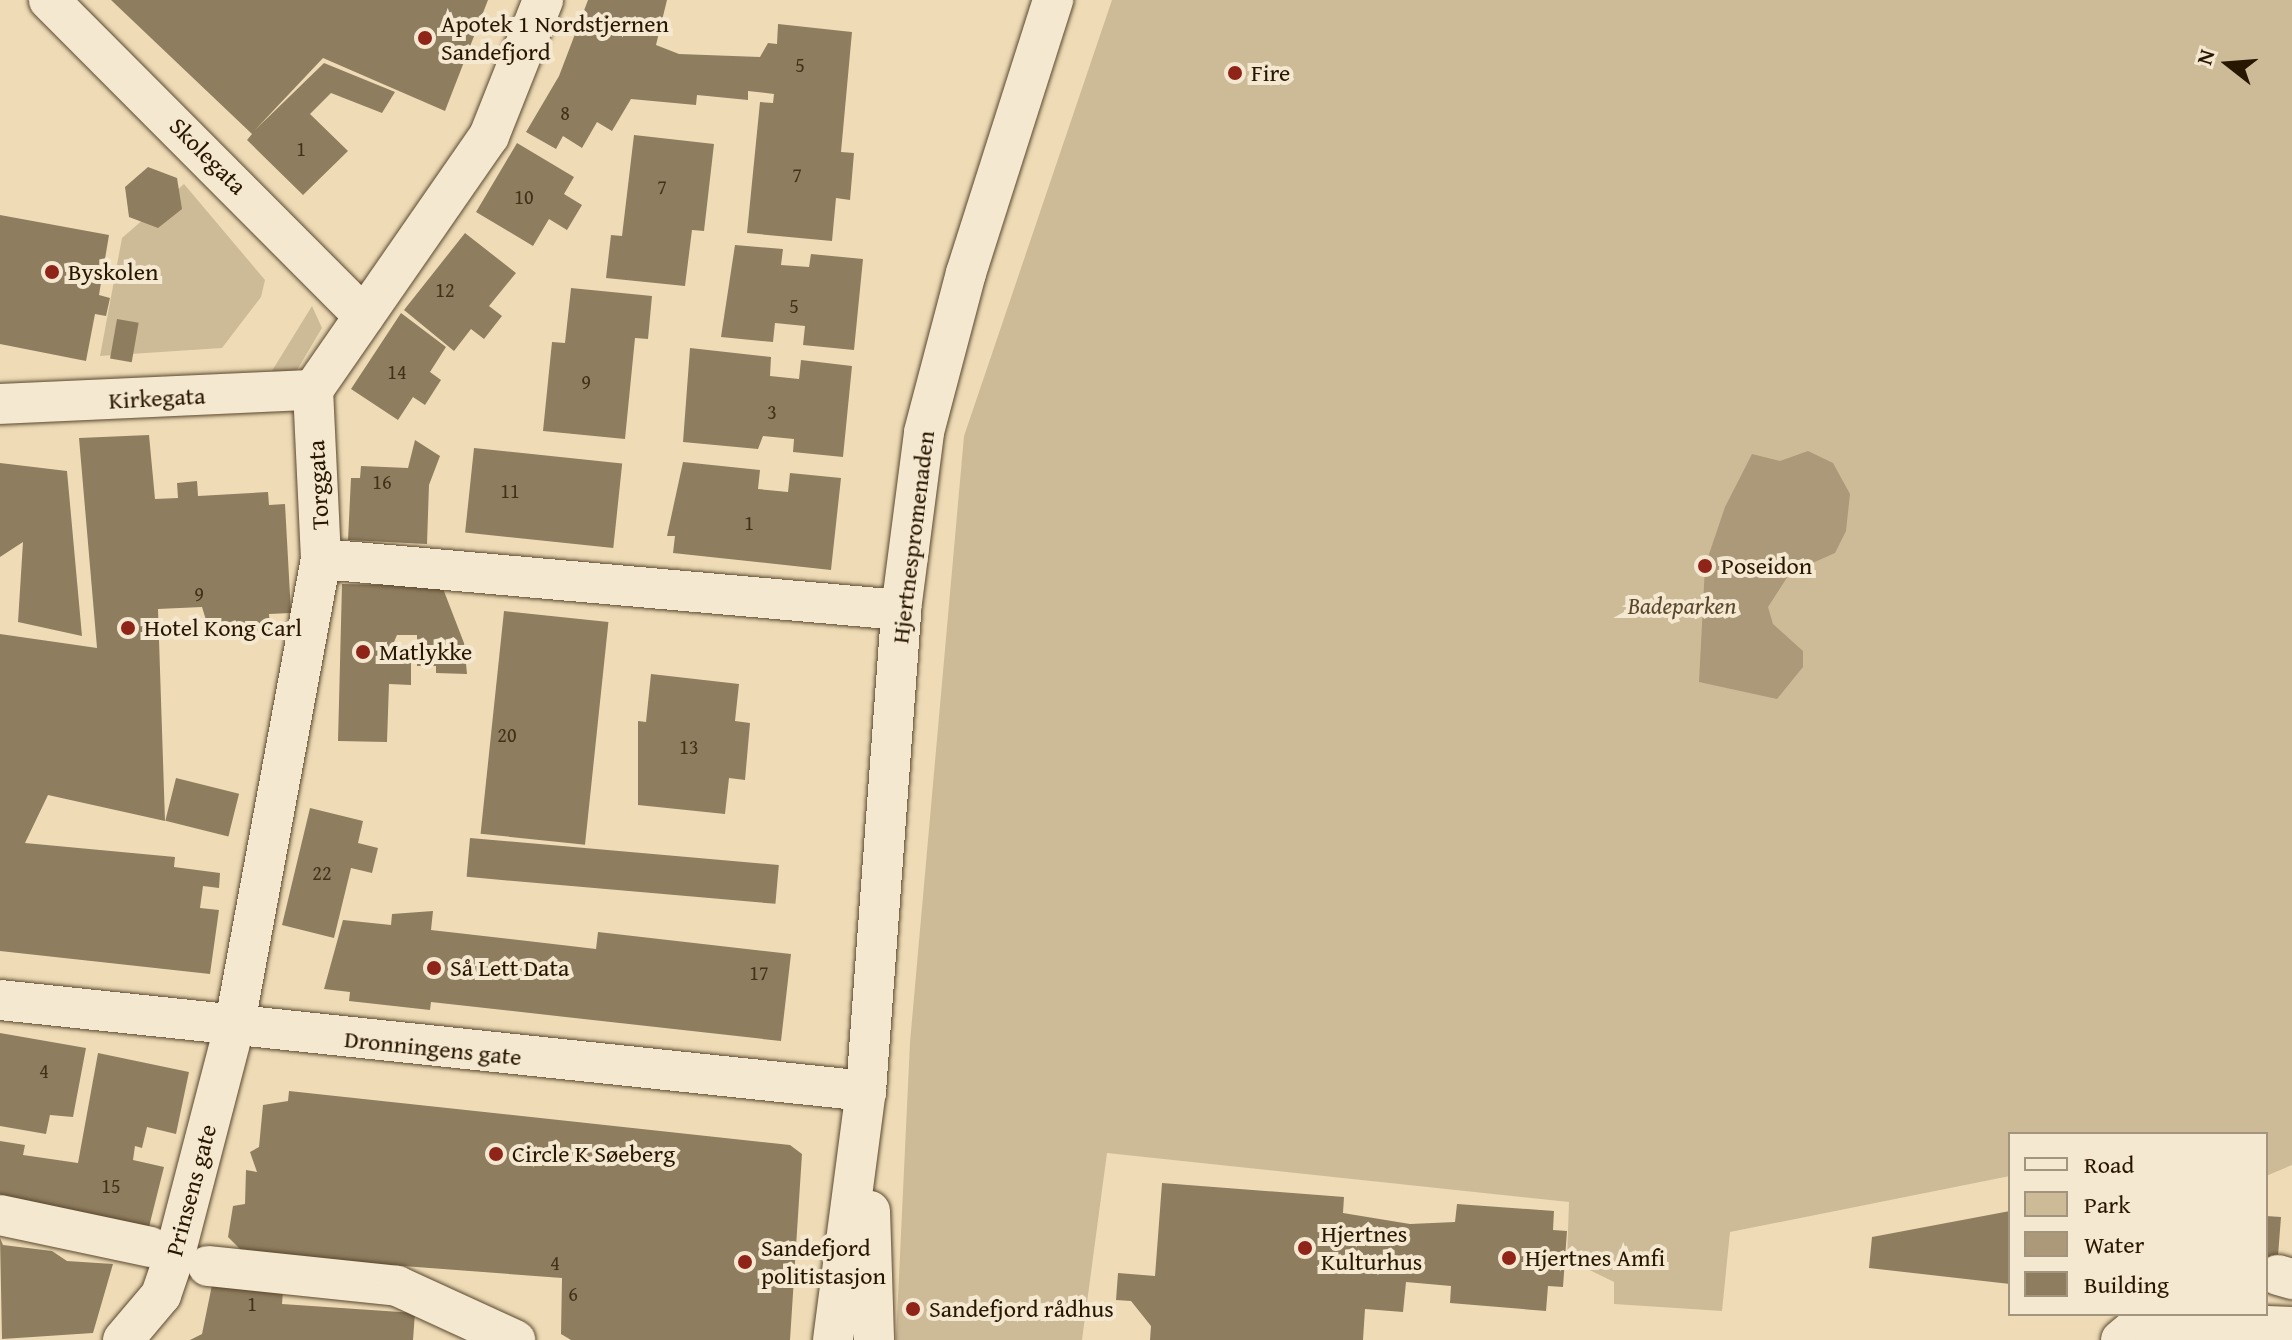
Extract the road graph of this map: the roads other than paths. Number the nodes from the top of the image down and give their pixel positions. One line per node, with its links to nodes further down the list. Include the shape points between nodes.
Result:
1 (49, 0): 4 (street, Skolegata)
2 (543, 0): 4 (street, via 489,136)
3 (1053, 0): 8 (street, Hjertnespromenaden, via 966,273 924,432)
4 (364, 316): 5 (street)
5 (313, 390): 6 (street, Kirkegata); 7 (street, Torggata)
6 (0, 404)
7 (321, 559): 8 (street); 10 (street, Torggata)
8 (901, 610): 11 (street, Hjertnespromenaden)
9 (0, 1000): 10 (street, Dronningens gate)
10 (234, 1028): 11 (street, Dronningens gate); 16 (street, Prinsens gate, via 161,1295)
11 (866, 1091): 18 (street, Hjertnespromenaden); 19 (street, Hjertnespromenaden)
12 (0, 1215): 13 (street)
13 (151, 1247)
14 (208, 1266): 17 (street, via 397,1286)
15 (2292, 1327): 20 (street, via 2144,1321)
16 (123, 1340)
17 (515, 1340)
18 (833, 1340)
19 (874, 1340)
20 (2121, 1340)

